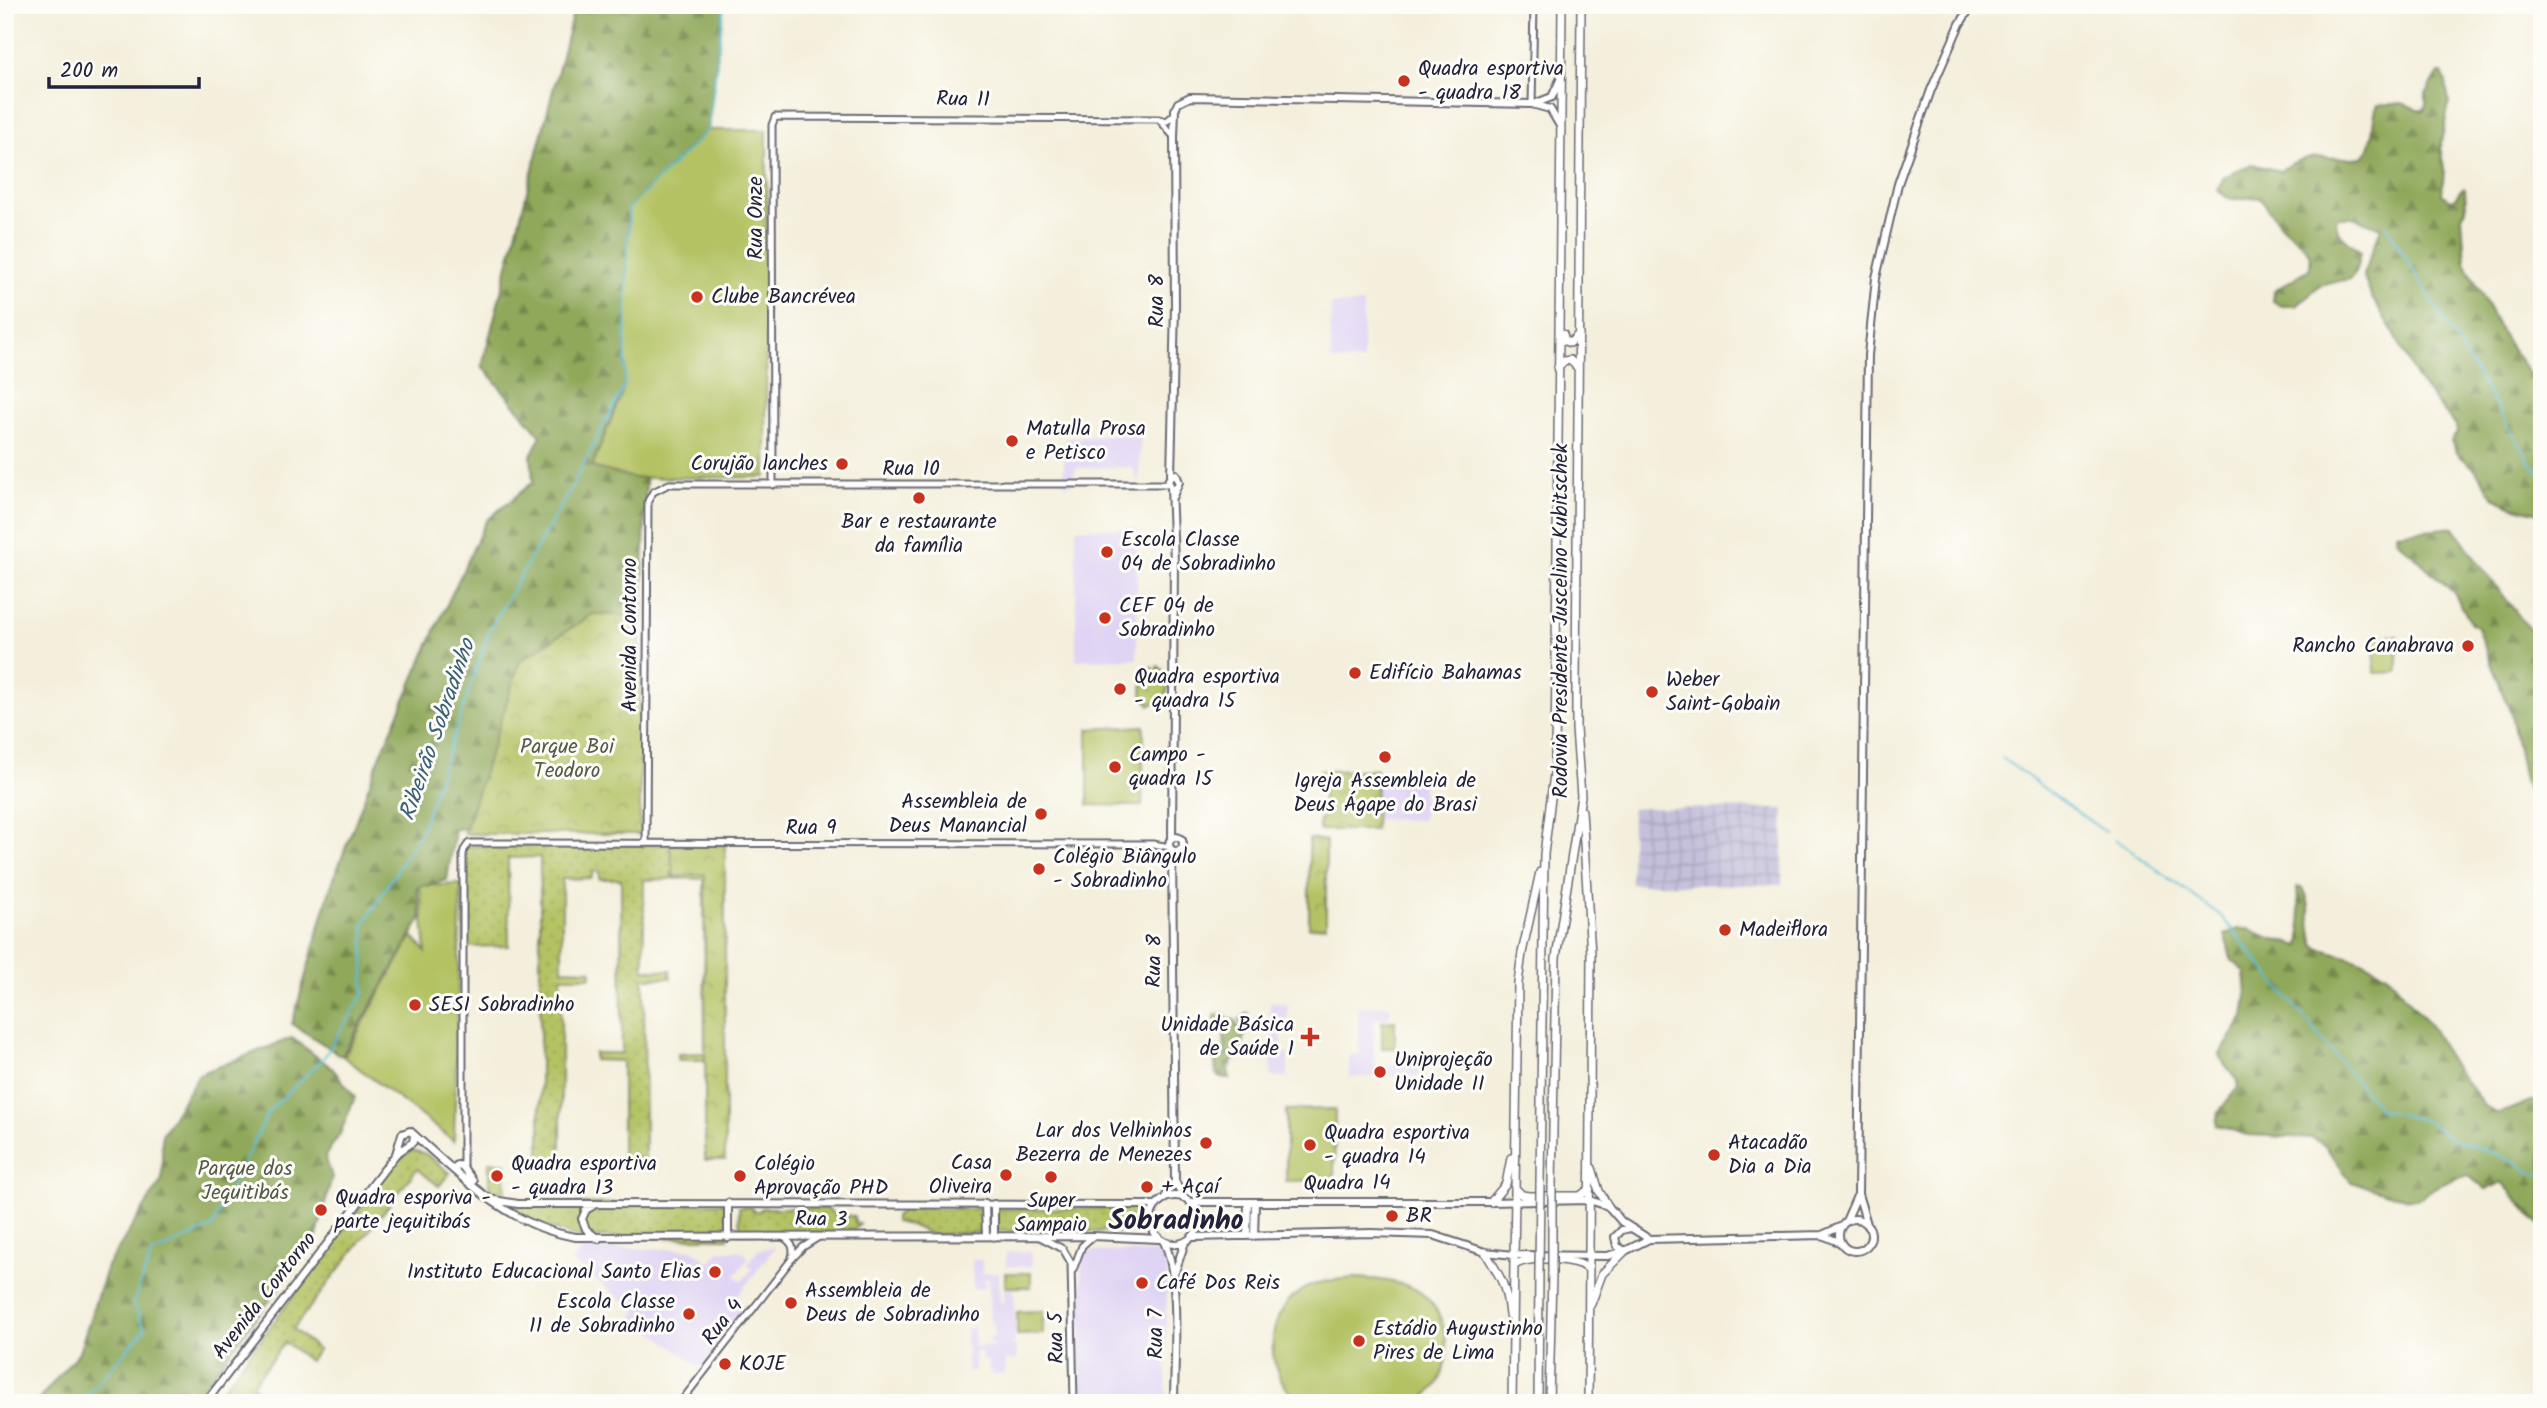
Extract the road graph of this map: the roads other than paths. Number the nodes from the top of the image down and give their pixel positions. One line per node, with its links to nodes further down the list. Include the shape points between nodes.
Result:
1 (1534, 5): 6 (street)
2 (1562, 5): 5 (highway, Rodovia Presidente Juscelino Kubitschek)
3 (1581, 5): 13 (highway, Rodovia Presidente Juscelino Kubitschek)
4 (1972, 5): 34 (main road, via 1931,90 1898,184 1877,278 1868,355)
5 (1561, 79): 6 (main road, via 1552,97); 10 (highway, Rodovia Presidente Juscelino Kubitschek)
6 (1532, 104): 7 (main road, via 1190,97 1178,103); 10 (main road, via 1552,111)
7 (1175, 114): 8 (street, Rua 11, via 1170,121); 11 (main road)
8 (1158, 119): 9 (street, Rua 11, via 783,116 775,117); 11 (street)
9 (772, 124): 17 (street, Rua Onze)
10 (1560, 126): 12 (highway, Rodovia Presidente Juscelino Kubitschek)
11 (1174, 137): 16 (main road, Rua 8)
12 (1561, 323): 13 (highway, via 1568,343); 14 (highway, Rodovia Presidente Juscelino Kubitschek)
13 (1578, 334): 15 (highway, Rodovia Presidente Juscelino Kubitschek)
14 (1558, 367): 15 (highway, via 1570,360); 22 (highway, Rodovia Presidente Juscelino Kubitschek, via 1555,766)
15 (1578, 369): 19 (highway, Rodovia Presidente Juscelino Kubitschek, via 1576,729)
16 (1172, 481): 17 (street, Rua 10); 21 (main road, Rua 8)
17 (773, 485): 18 (street, Rua 10, via 668,485 653,492)
18 (648, 510): 20 (street, Avenida Contorno)
19 (1581, 796): 29 (highway, via 1591,954); 89 (highway, Rodovia Presidente Juscelino Kubitschek, bridge, via 1556,958)
20 (646, 844): 21 (street, Rua 9); 30 (street, Rua 9, via 469,844 464,850 465,1147)
21 (1173, 844): 31 (main road, Rua 8)
22 (1544, 854): 23 (highway, via 1518,983); 88 (highway, Rodovia Presidente Juscelino Kubitschek, bridge)
23 (1515, 1105): 32 (highway); 42 (highway, via 1511,1166 1506,1184)
24 (414, 1136): 25 (main road, via 405,1131); 26 (main road); 27 (main road)
25 (400, 1139): 26 (main road); 28 (main road, Avenida Contorno)
26 (410, 1144): 27 (main road); 28 (main road, Avenida Contorno)
27 (424, 1146): 30 (main road)
28 (396, 1154): 81 (main road, Avenida Contorno)
29 (1589, 1159): 33 (highway); 50 (highway)
30 (459, 1169): 36 (main road, Rua 3)
31 (1175, 1181): 35 (main road, Rua 8); 37 (main road)
32 (1515, 1187): 33 (highway, via 1529,1196 1580,1196); 38 (highway)
33 (1589, 1189): 40 (highway)
34 (1858, 1194): 53 (main road); 54 (main road)
35 (1183, 1198): 37 (main road); 41 (main road)
36 (491, 1199): 43 (main road, Rua 3); 52 (main road, Rua 3)
37 (1164, 1199): 49 (main road)
38 (1515, 1200): 39 (main road, Quadra 14); 42 (main road, Quadra 14); 72 (highway)
39 (1579, 1200): 40 (main road, Quadra 14); 51 (highway)
40 (1589, 1200): 50 (main road, Quadra 14); 51 (highway)
41 (1190, 1202): 47 (main road, Quadra 14); 63 (main road, via 1199,1223)
42 (1491, 1202): 47 (main road, Quadra 14)
43 (518, 1203): 44 (main road, Rua 3); 52 (main road)
44 (598, 1203): 45 (main road, Rua 3); 65 (main road, via 586,1210 582,1219)
45 (728, 1203): 46 (main road, Rua 3); 64 (main road)
46 (985, 1203): 48 (main road, Rua 3); 57 (main road)
47 (1251, 1203): 59 (main road)
48 (994, 1204): 49 (main road, Rua 3); 57 (main road)
49 (1157, 1205): 67 (main road, via 1151,1222)
50 (1608, 1206): 55 (main road)
51 (1589, 1210): 73 (highway)
52 (514, 1216): 65 (main road, Rua 3, via 542,1230)
53 (1844, 1224): 54 (main road, via 1857,1219); 56 (main road); 69 (main road)
54 (1867, 1224): 69 (main road, via 1871,1235 1862,1250 1852,1251)
55 (1632, 1228): 66 (main road); 70 (main road, via 1615,1237 1617,1246)
56 (1822, 1235): 66 (main road); 69 (main road)
57 (990, 1236): 61 (main road, Rua 3); 62 (main road, Rua 3)
58 (1093, 1236): 62 (main road, Rua 3); 67 (main road, Rua 3); 77 (street, via 1082,1245)
59 (1250, 1236): 63 (main road); 71 (main road, via 1433,1235)
60 (783, 1237): 61 (main road, Rua 3); 64 (main road, Rua 3); 74 (street, via 792,1243)
61 (819, 1237): 74 (street, Rua 4)
62 (1040, 1237): 77 (street, via 1063,1249)
63 (1193, 1237): 68 (main road)
64 (728, 1238): 65 (main road, Rua 3)
65 (598, 1239)
66 (1649, 1239): 70 (main road)
67 (1162, 1240): 68 (main road); 78 (main road, Rua 7)
68 (1185, 1242): 78 (main road)
69 (1841, 1243)
70 (1625, 1251): 73 (main road); 79 (highway, via 1597,1282)
71 (1485, 1252): 72 (main road); 80 (highway, via 1506,1290)
72 (1514, 1255): 73 (main road); 75 (highway)
73 (1588, 1255): 76 (highway)
74 (790, 1260): 84 (street, Rua 4)
75 (1514, 1267): 76 (highway, via 1523,1260 1563,1260 1579,1262); 80 (highway)
76 (1588, 1270): 79 (highway)
77 (1072, 1273): 85 (street, Rua 5)
78 (1173, 1278): 86 (main road, Rua 7)
79 (1588, 1319): 90 (highway)
80 (1512, 1348): 87 (highway)
81 (212, 1393): 82 (main road, Avenida Contorno); 83 (main road)
82 (205, 1403)
83 (210, 1403)
84 (680, 1403)
85 (1074, 1403)
86 (1174, 1403)
87 (1512, 1403)
88 (1538, 1403)
89 (1549, 1403)
90 (1588, 1403)

